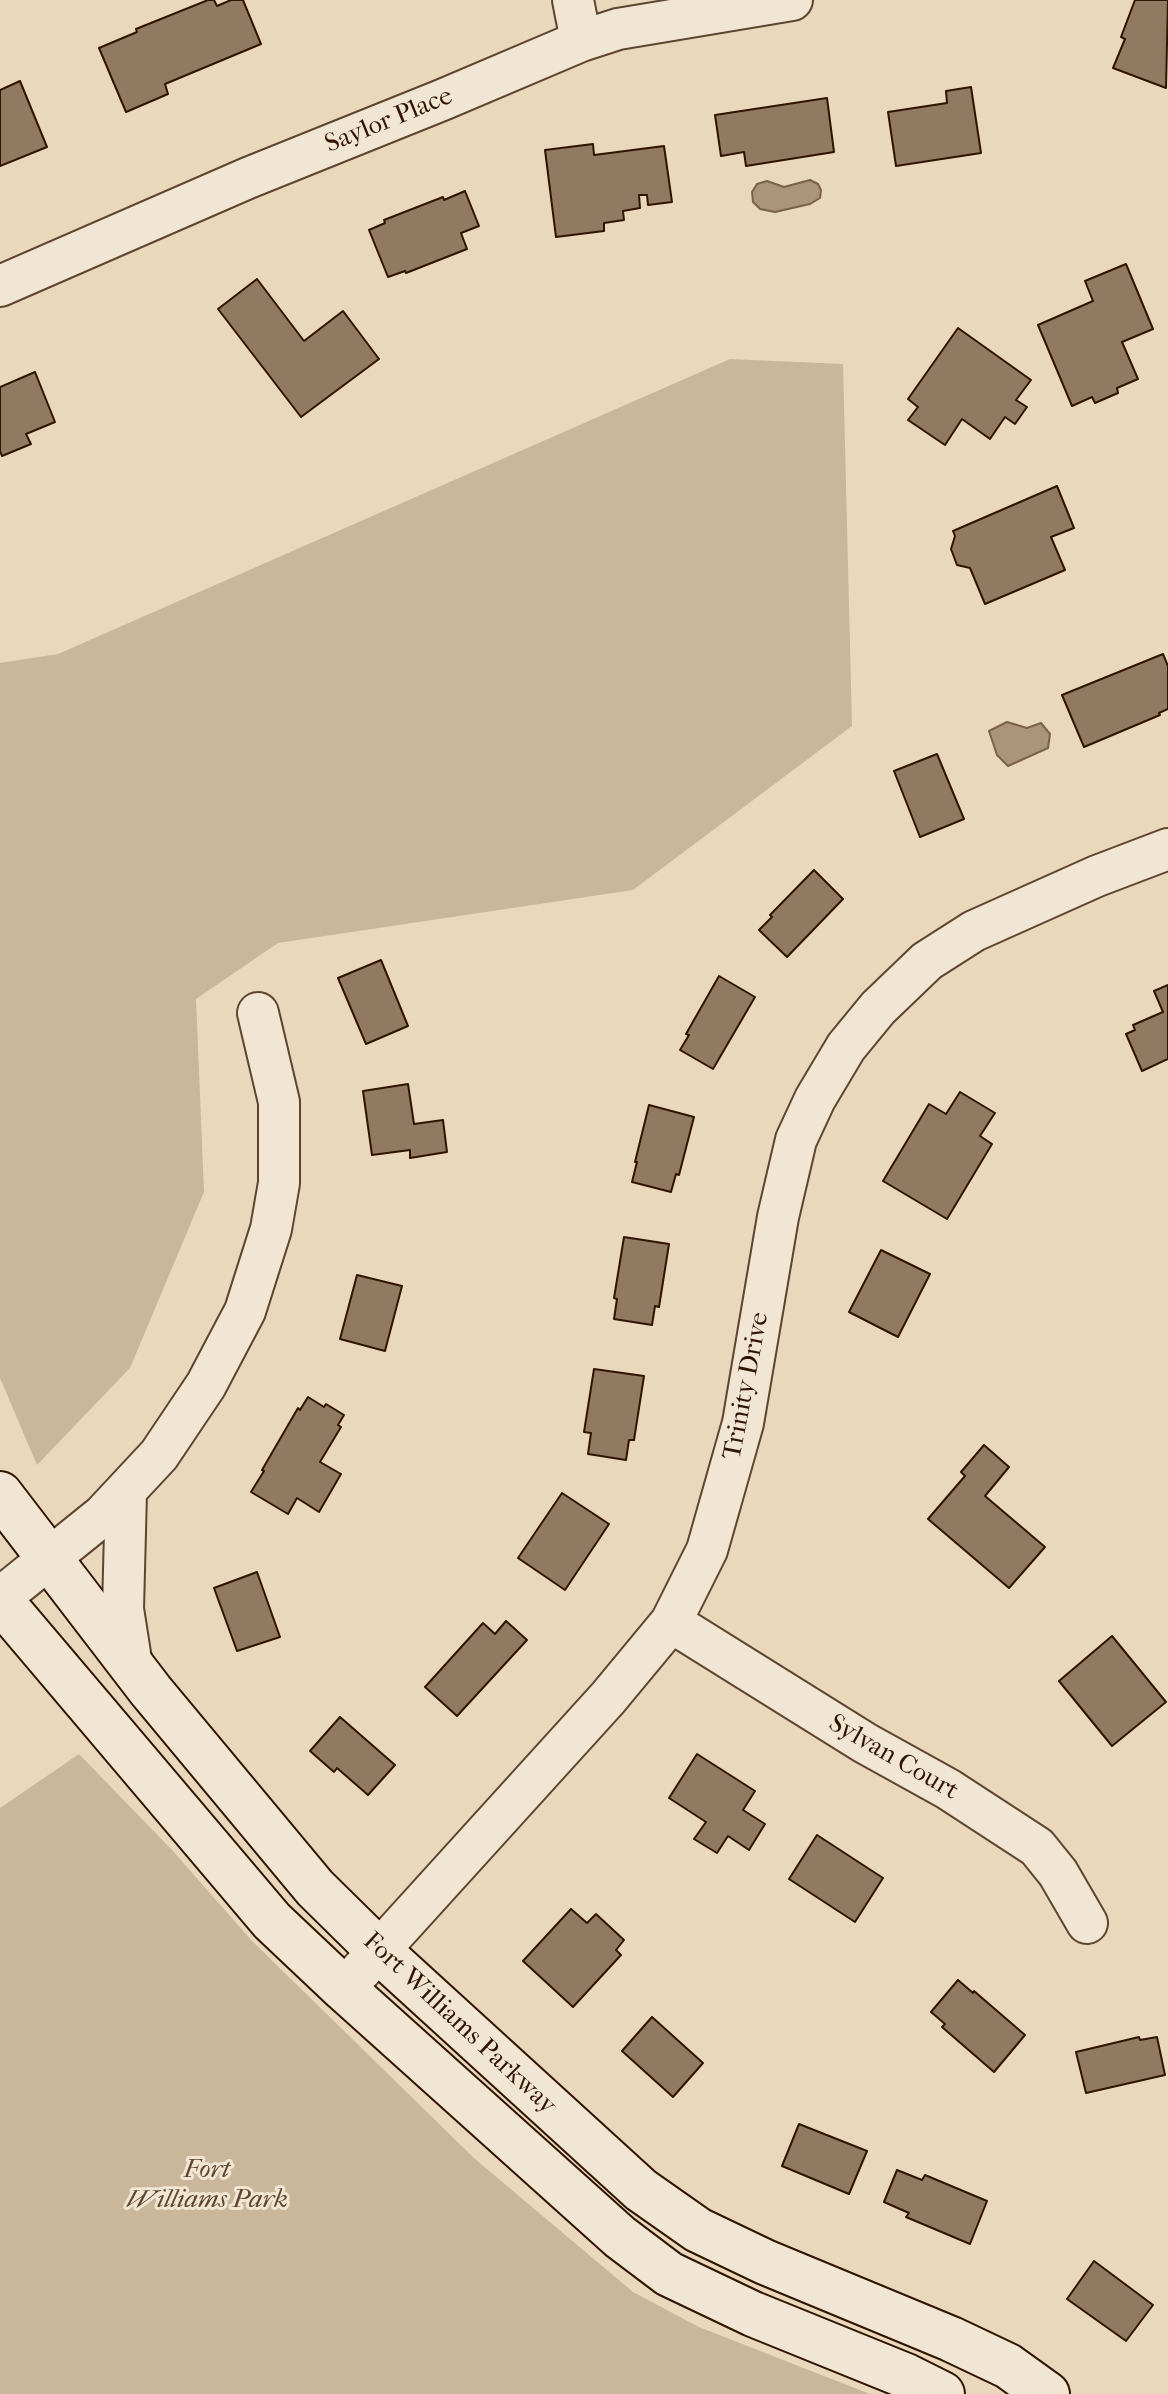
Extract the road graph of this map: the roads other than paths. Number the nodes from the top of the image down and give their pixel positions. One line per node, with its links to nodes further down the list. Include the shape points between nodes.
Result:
1 (573, 0): 3 (street)
2 (792, 0): 3 (street, Saylor Place, via 618,29)
3 (581, 41): 4 (street, Saylor Place)
4 (0, 286)
5 (1168, 849): 11 (street, Trinity Drive, via 974,931 927,961 846,1047 796,1140 743,1423 707,1550)
6 (258, 1013): 7 (street, via 279,1102 279,1183 271,1229 245,1311 206,1385)
7 (126, 1493): 9 (street); 12 (street, via 123,1609)
8 (0, 1494): 9 (street, Fort Williams Parkway)
9 (50, 1558): 10 (street); 12 (street, Fort Williams Parkway)
10 (0, 1599): 15 (street, Fort Williams Parkway, via 272,1921)
11 (671, 1622): 13 (street, Sylvan Court, via 1037,1847); 14 (street, Trinity Drive)
12 (132, 1666): 14 (street, Fort Williams Parkway, via 315,1888)
13 (1087, 1923)
14 (379, 1951): 15 (street, Trinity Drive); 17 (street, Fort Williams Parkway, via 641,2190 698,2230 951,2339 1008,2366)
15 (344, 1989): 16 (street, Fort Williams Parkway, via 620,2237 669,2274)
16 (942, 2394)
17 (1047, 2394)

